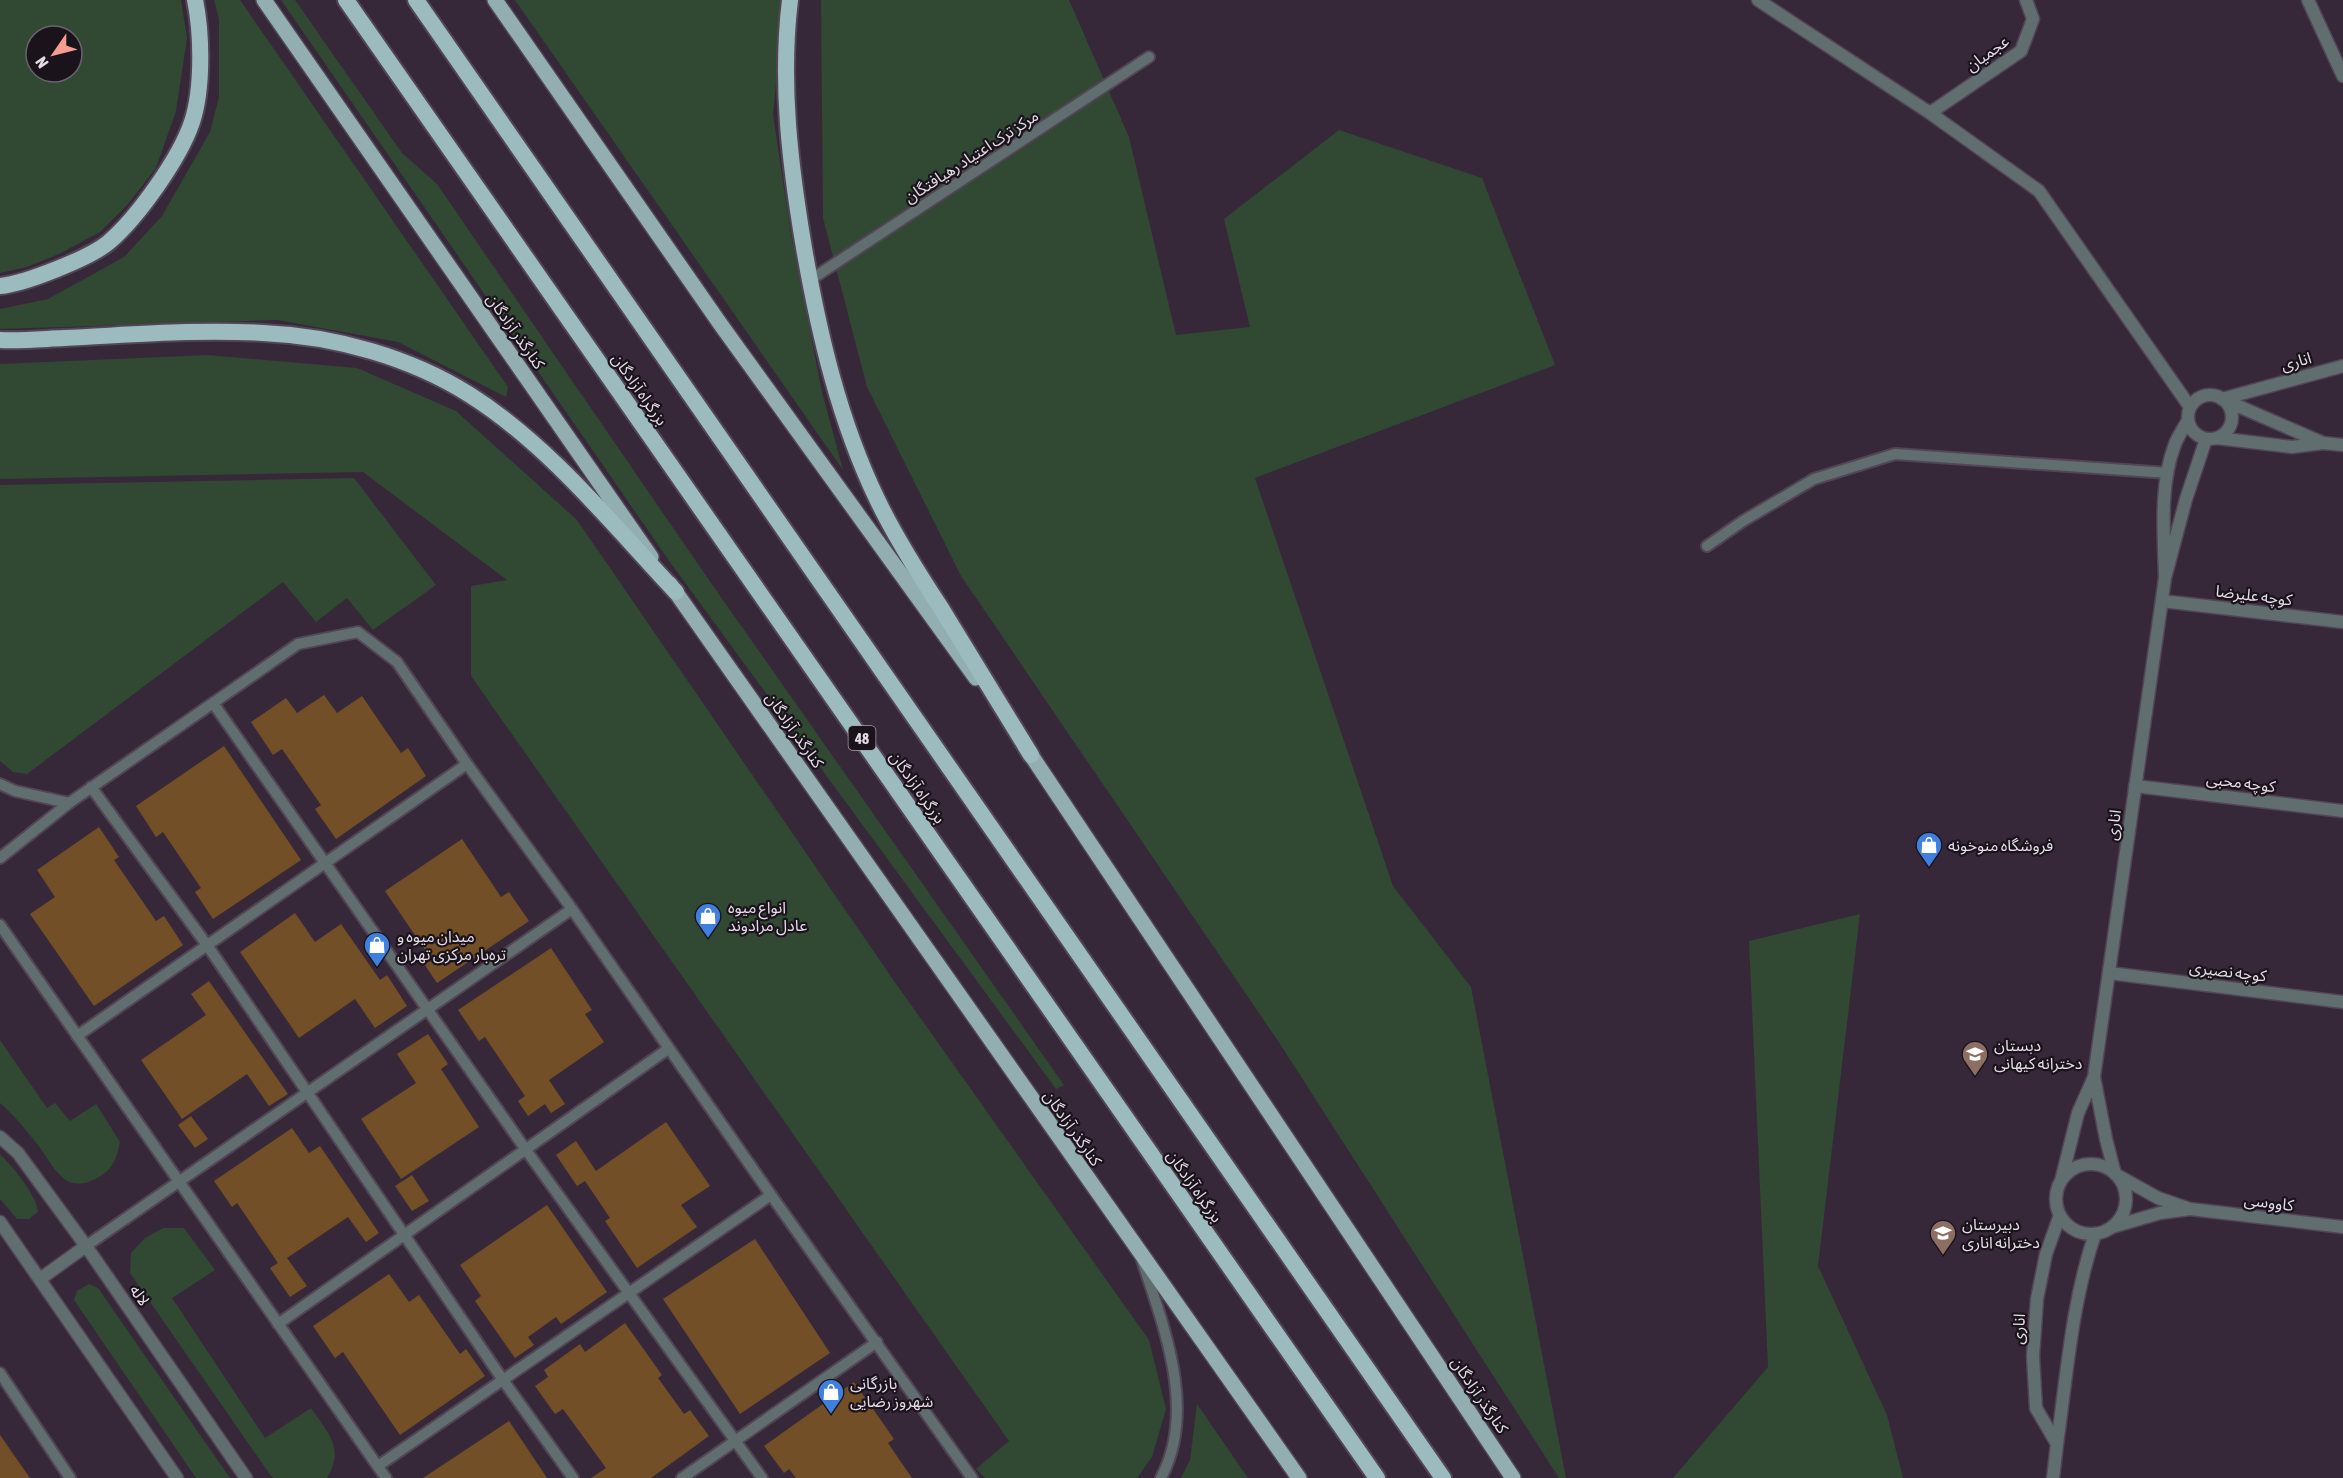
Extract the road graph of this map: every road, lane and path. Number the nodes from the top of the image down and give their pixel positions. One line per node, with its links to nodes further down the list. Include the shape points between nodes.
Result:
1 (195, 0): 14 (highway, via 201,70 193,121 176,157 143,204 109,242 67,265)
2 (264, 0): 25 (main road, کنارگذر آزادگان)
3 (345, 0): 82 (highway, بزرگراه آزادگان / 48)
4 (417, 0): 83 (highway)
5 (495, 0): 29 (main road, کنارگذر آزادگان, via 721,325)
6 (790, 0): 13 (highway, via 788,146)
7 (1758, 0): 12 (street)
8 (2026, 0): 12 (street, عجمیان, via 2033,19 2021,51)
9 (2308, 0): 11 (street)
10 (1149, 57): 13 (lane, مرکز ترک اعتیاد رهیافتگان)
11 (2343, 76)
12 (1930, 113): 18 (street, via 2040,191)
13 (810, 280): 29 (highway, via 840,405 877,499 896,537)
14 (0, 286)
15 (0, 340): 25 (highway, via 264,333 356,347 402,362 444,380 504,419 553,462)
16 (2343, 366): 17 (street, اناری)
17 (2222, 399): 18 (street, via 2198,398); 19 (street, via 2231,410 2231,423 2228,430); 20 (street)
18 (2189, 414): 19 (street, via 2194,432); 22 (street, اناری, via 2175,443)
19 (2212, 438): 20 (street, via 2292,447); 24 (street, اناری, via 2186,499)
20 (2322, 443): 21 (street)
21 (2343, 445)
22 (2168, 473): 23 (lane, via 1895,454 1814,479); 24 (street, اناری, via 2164,506)
23 (1707, 546)
24 (2165, 578): 26 (street, اناری)
25 (676, 592): 62 (main road, کنارگذر آزادگان)
26 (2162, 601): 27 (street, کوچه علیرضا); 32 (street, اناری)
27 (2343, 622)
28 (213, 703): 30 (lane, via 298,644 358,632 397,662); 33 (lane); 37 (lane)
29 (1031, 755): 84 (main road, کنارگذر آزادگان)
30 (467, 764): 37 (lane); 38 (lane)
31 (0, 784): 34 (lane)
32 (2135, 786): 35 (street, کوچه محبی); 41 (street, اناری)
33 (91, 787): 34 (lane); 40 (lane)
34 (69, 803): 36 (lane)
35 (2343, 811)
36 (0, 858)
37 (326, 863): 40 (lane); 43 (lane)
38 (572, 909): 43 (lane); 45 (lane)
39 (0, 925): 44 (lane)
40 (207, 945): 44 (lane); 47 (lane)
41 (2109, 973): 42 (street, کوچه نصیری); 46 (street, اناری)
42 (2343, 1002)
43 (428, 1008): 47 (lane); 49 (lane)
44 (77, 1036): 51 (lane)
45 (668, 1049): 49 (lane); 53 (lane)
46 (2094, 1077): 50 (street, اناری); 52 (street, اناری, via 2078,1113)
47 (308, 1091): 51 (lane); 60 (lane)
48 (0, 1137): 61 (street, لاله, via 18,1153)
49 (526, 1149): 60 (lane); 64 (lane)
50 (2115, 1174): 52 (street, via 2097,1164 2087,1164); 54 (street, via 2158,1198); 57 (street, via 2126,1195 2126,1207)
51 (178, 1180): 61 (lane); 65 (lane)
52 (2061, 1181): 55 (street, via 2057,1192)
53 (771, 1195): 64 (lane); 66 (lane)
54 (2190, 1209): 57 (street); 58 (street, کاووسی)
55 (2060, 1215): 59 (street, via 2075,1230); 70 (street, اناری, via 2046,1254 2037,1299 2033,1356 2036,1408)
56 (0, 1222): 63 (street)
57 (2112, 1227): 59 (street)
58 (2343, 1227)
59 (2095, 1234): 70 (street, via 2072,1329)
60 (406, 1235): 65 (lane); 68 (lane)
61 (86, 1246): 63 (street); 74 (street, لاله)
62 (1140, 1254): 80 (lane, via 1168,1343 1175,1386 1176,1433); 81 (main road, کنارگذر آزادگان)
63 (40, 1279): 73 (street)
64 (629, 1293): 68 (lane); 69 (lane)
65 (278, 1324): 71 (lane)
66 (877, 1342): 69 (lane); 79 (lane)
67 (0, 1373): 72 (lane)
68 (503, 1380): 71 (lane); 76 (lane)
69 (736, 1441): 77 (lane); 78 (lane)
70 (2057, 1444): 85 (street)
71 (378, 1466): 75 (lane)
72 (70, 1478)
73 (177, 1478)
74 (246, 1478)
75 (386, 1478)
76 (573, 1478)
77 (682, 1478)
78 (762, 1478)
79 (972, 1478)
80 (1161, 1478)
81 (1299, 1478)
82 (1377, 1478)
83 (1443, 1478)
84 (1514, 1478)
85 (2053, 1478)

